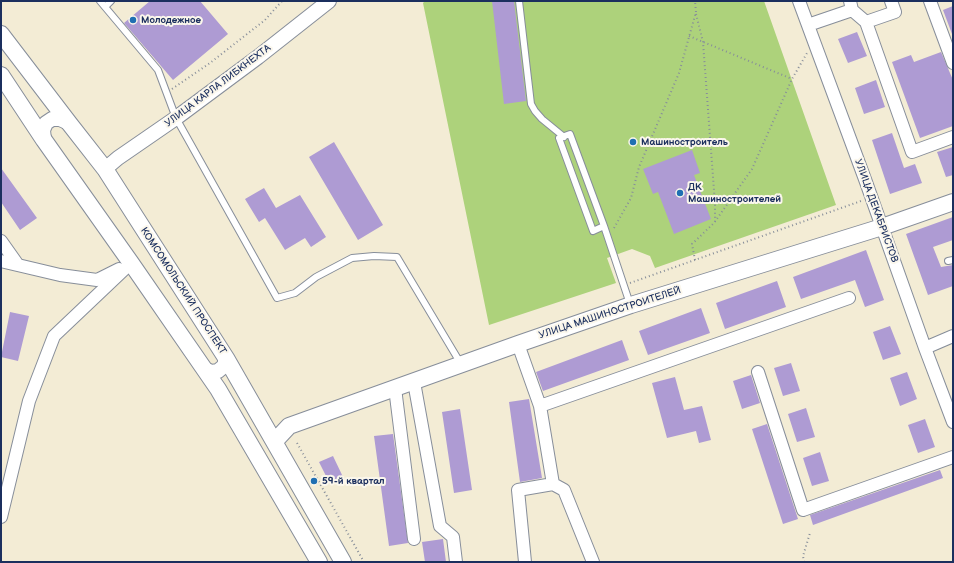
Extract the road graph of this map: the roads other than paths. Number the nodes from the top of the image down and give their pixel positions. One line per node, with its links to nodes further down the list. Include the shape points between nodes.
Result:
1 (100, 1): 9 (lane)
2 (111, 1): 9 (lane)
3 (329, 1): 15 (street, УЛИЦА КАРЛА ЛИБКНЕХТА)
4 (519, 1): 17 (lane, via 531,104 542,119)
5 (799, 1): 11 (street, УЛИЦА ДЕКАБРИСТОВ)
6 (891, 1): 10 (street, via 895,12)
7 (930, 1): 13 (street)
8 (851, 6): 10 (street); 11 (street)
9 (104, 7): 15 (lane, via 158,70)
10 (866, 22): 18 (street, via 912,152)
11 (808, 25): 23 (street, УЛИЦА ДЕКАБРИСТОВ)
12 (1, 34): 16 (main road, КОМСОМОЛЬСКИЙ ПРОСПЕКТ)
13 (953, 63)
14 (1, 75): 19 (main road)
15 (176, 118): 20 (street, УЛИЦА КАРЛА ЛИБКНЕХТА); 34 (lane, via 277,298 295,293 316,277 352,258 397,257)
16 (69, 123): 19 (street, via 60,119 52,119 46,123 43,130); 20 (main road, КОМСОМОЛЬСКИЙ ПРОСПЕКТ)
17 (564, 137): 22 (lane, via 570,134); 22 (lane, via 559,138 593,231)
18 (953, 137)
19 (44, 140): 26 (main road)
20 (106, 169): 33 (main road, КОМСОМОЛЬСКИЙ ПРОСПЕКТ)
21 (953, 202): 23 (main road, УЛИЦА МАШИНОСТРОИТЕЛЕЙ)
22 (604, 226): 29 (lane)
23 (882, 227): 29 (main road, УЛИЦА МАШИНОСТРОИТЕЛЕЙ); 32 (street, УЛИЦА ДЕКАБРИСТОВ)
24 (1, 241): 27 (street)
25 (1, 261): 27 (street)
26 (132, 263): 27 (street, via 97,280); 35 (main road); 46 (street, via 54,336 29,401)
27 (18, 265)
28 (849, 298): 41 (street)
29 (631, 306): 31 (main road, УЛИЦА МАШИНОСТРОИТЕЛЕЙ)
30 (953, 336): 32 (street)
31 (518, 344): 34 (main road, УЛИЦА МАШИНОСТРОИТЕЛЕЙ); 41 (street)
32 (925, 348): 42 (street, УЛИЦА ДЕКАБРИСТОВ)
33 (226, 358): 35 (street, via 224,366 218,371); 37 (main road, КОМСОМОЛЬСКИЙ ПРОСПЕКТ)
34 (461, 364): 38 (main road, УЛИЦА МАШИНОСТРОИТЕЛЕЙ)
35 (204, 369): 40 (main road)
36 (758, 372): 44 (street, via 803,510)
37 (238, 377): 40 (main road, via 224,375 218,382); 43 (main road, КОМСОМОЛЬСКИЙ ПРОСПЕКТ)
38 (414, 382): 39 (main road, УЛИЦА МАШИНОСТРОИТЕЛЕЙ); 50 (street, via 440,526 453,537)
39 (395, 388): 43 (main road, УЛИЦА МАШИНОСТРОИТЕЛЕЙ, via 289,426); 47 (street)
40 (218, 389): 48 (main road)
41 (540, 406): 45 (street)
42 (953, 422)
43 (275, 441): 49 (main road, КОМСОМОЛЬСКИЙ ПРОСПЕКТ)
44 (953, 457)
45 (553, 484): 51 (street, via 518,490); 52 (street, via 564,490)
46 (1, 517)
47 (414, 539)
48 (319, 562)
49 (343, 562)
50 (456, 562)
51 (525, 562)
52 (593, 562)

